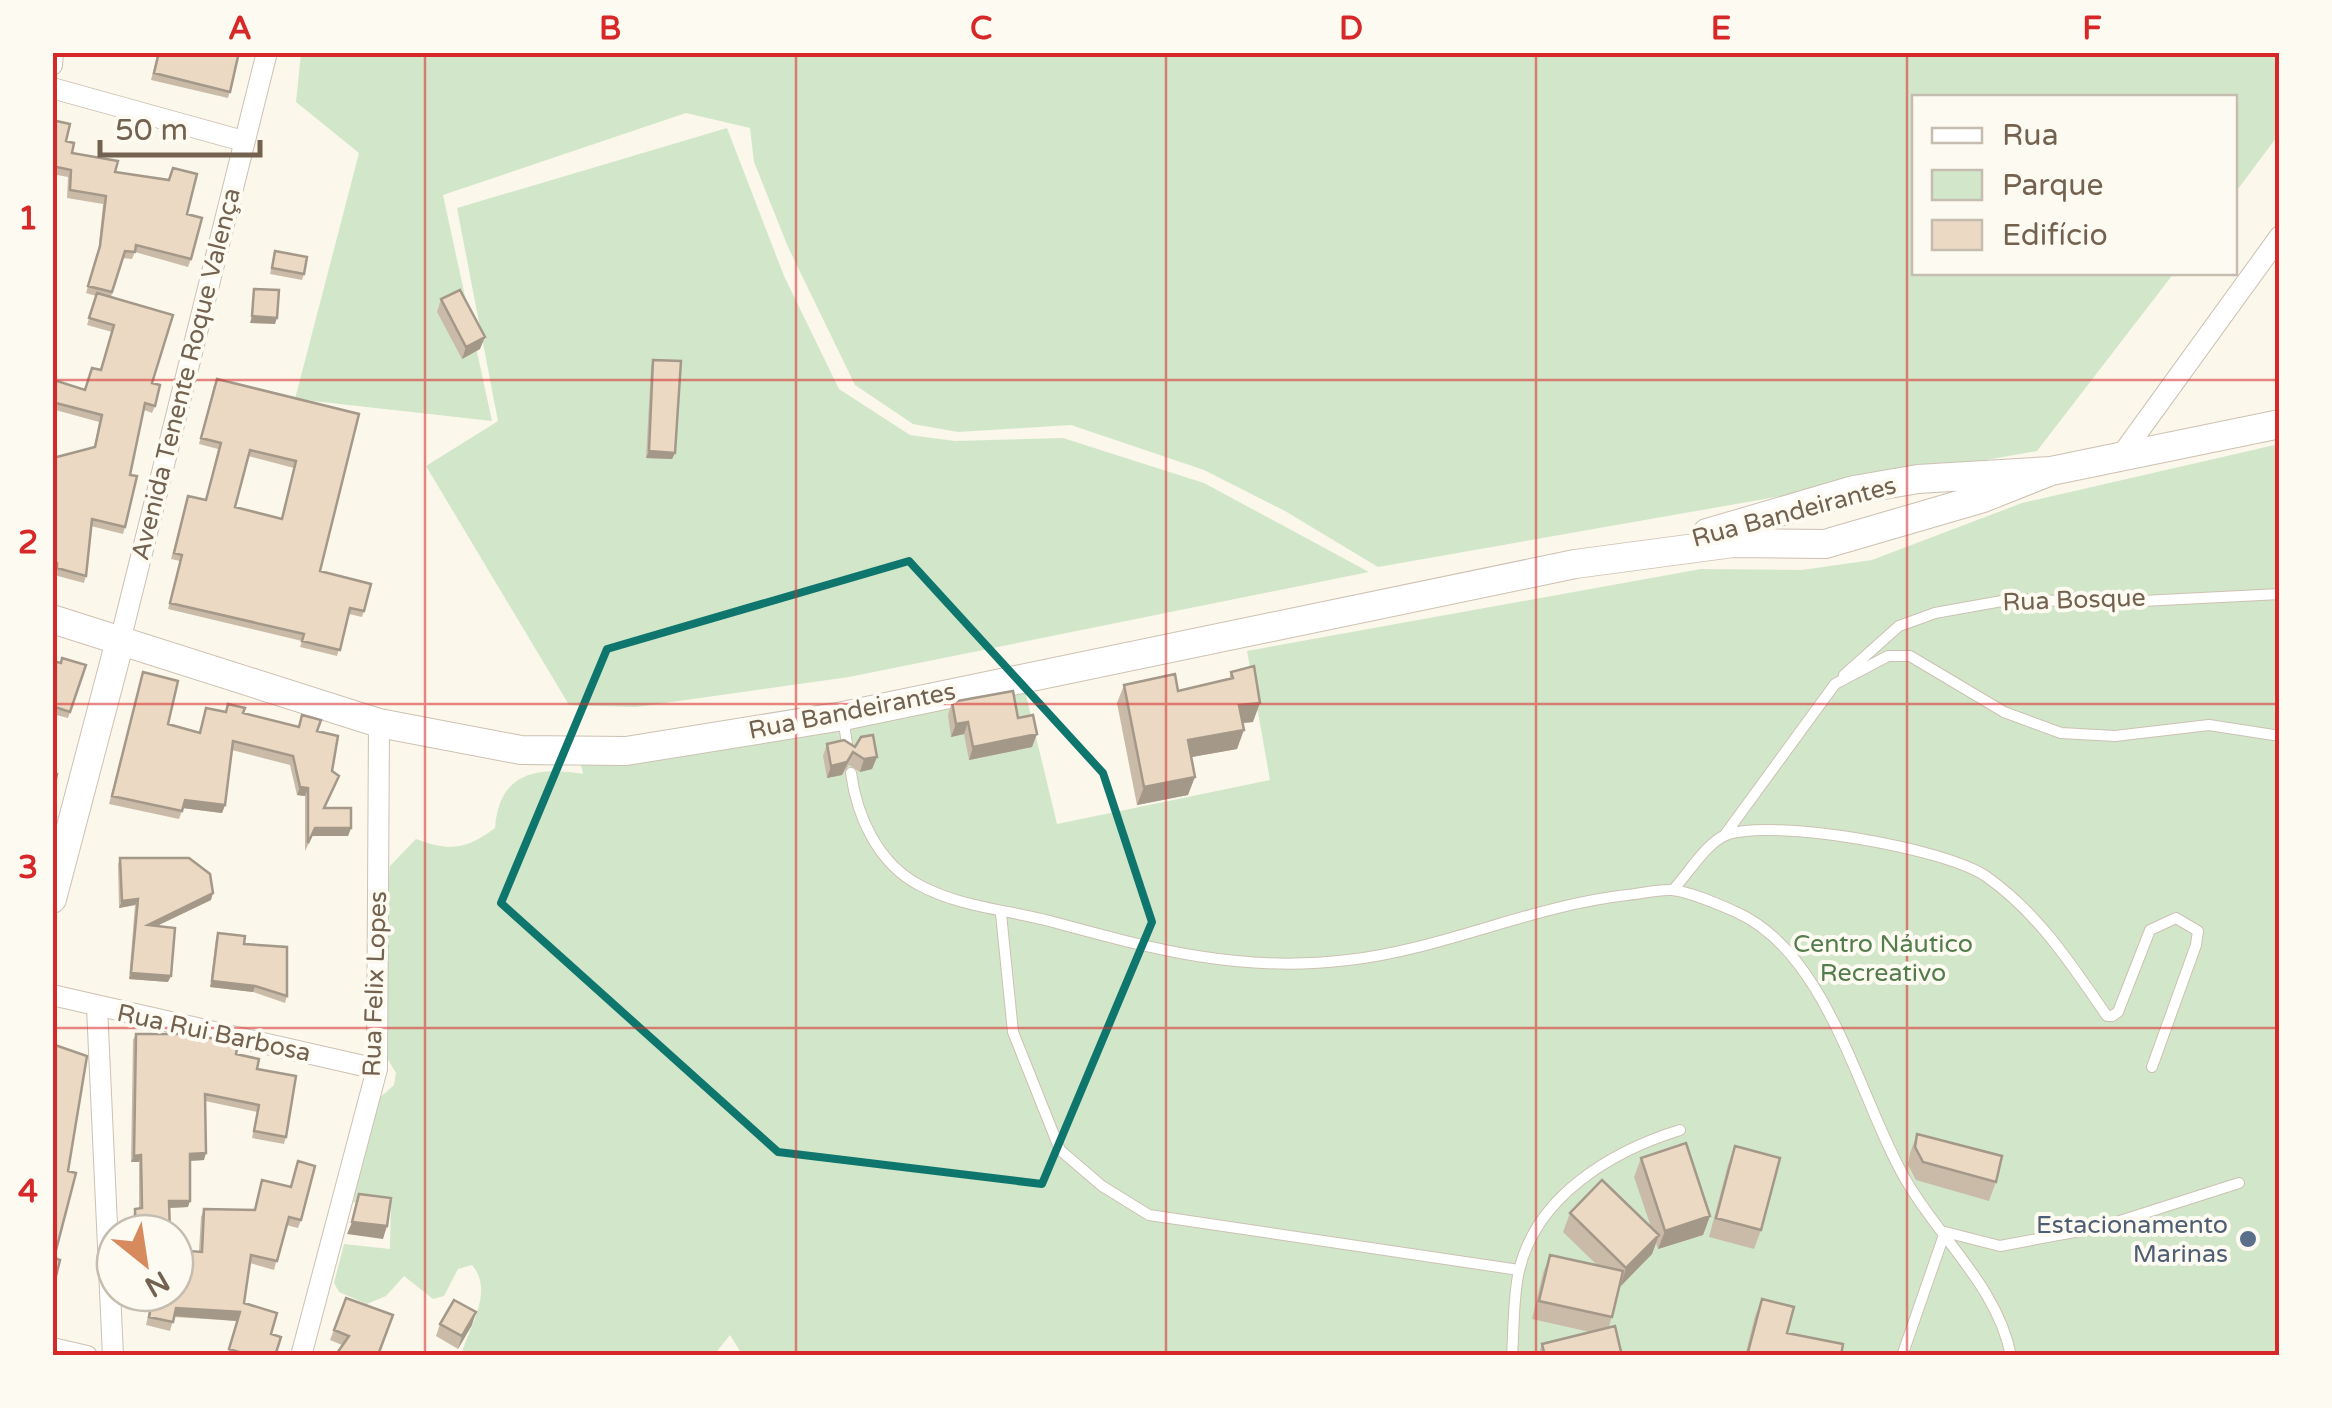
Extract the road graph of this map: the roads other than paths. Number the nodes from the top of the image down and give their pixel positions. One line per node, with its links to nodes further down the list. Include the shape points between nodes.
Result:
1 (54, 52): 3 (street)
2 (267, 52): 5 (street, Avenida Tenente Roque Valença)
3 (52, 64)
4 (52, 88): 5 (street)
5 (244, 141): 13 (street, Avenida Tenente Roque Valença)
6 (2280, 236): 8 (street)
7 (2280, 424): 8 (street, Rua Bandeirantes)
8 (2120, 457): 9 (street, Rua Bandeirantes)
9 (2051, 471): 10 (street, Rua Bandeirantes, via 1854,490); 10 (street, Rua Bandeirantes, via 1824,544)
10 (1658, 550): 15 (street, Rua Bandeirantes, via 1253,627)
11 (2280, 594): 14 (lane, Rua Bosque, via 2104,603 2013,599 1934,613 1899,626)
12 (52, 619): 13 (street, Rua Bandeirantes)
13 (121, 637): 16 (street, Rua Bandeirantes); 22 (street)
14 (1835, 684): 17 (lane, Rua Bosque, via 1888,656 1910,656 2004,712 2061,733 2115,736 2209,725); 20 (lane, Rua Bosque)
15 (843, 716): 16 (street, Rua Bandeirantes, via 626,751 521,750); 18 (lane)
16 (380, 723): 27 (street, Rua Felix Lopes)
17 (2280, 736)
18 (848, 751)
19 (851, 773): 23 (lane, via 854,796 884,853 917,884)
20 (1724, 836): 21 (lane, Rua Bosque); 26 (lane, via 1784,828 1923,851 1984,874 2029,911 2107,1016 2118,1012 2150,930 2176,918 2198,931 2196,945)
21 (1673, 890): 23 (lane, via 1569,901 1433,945 1296,962 1213,960); 30 (lane, via 1740,914 1792,956 1827,1008 1906,1181)
22 (52, 899)
23 (1001, 914): 31 (lane, via 1013,1032 1060,1150 1102,1186 1150,1214)
24 (52, 995): 25 (street, Rua Rui Barbosa)
25 (98, 1008): 27 (street, Rua Rui Barbosa); 34 (street)
26 (2152, 1067)
27 (377, 1069): 35 (street, Rua Felix Lopes)
28 (1680, 1130): 31 (lane, via 1648,1140 1576,1181 1534,1234)
29 (2239, 1183): 30 (lane, via 2101,1227 2000,1246)
30 (1945, 1232): 37 (lane); 38 (lane, via 2005,1326)
31 (1518, 1270): 36 (lane)
32 (52, 1348): 33 (street)
33 (87, 1356)
34 (113, 1356)
35 (301, 1356)
36 (1512, 1356)
37 (1902, 1356)
38 (2011, 1356)

